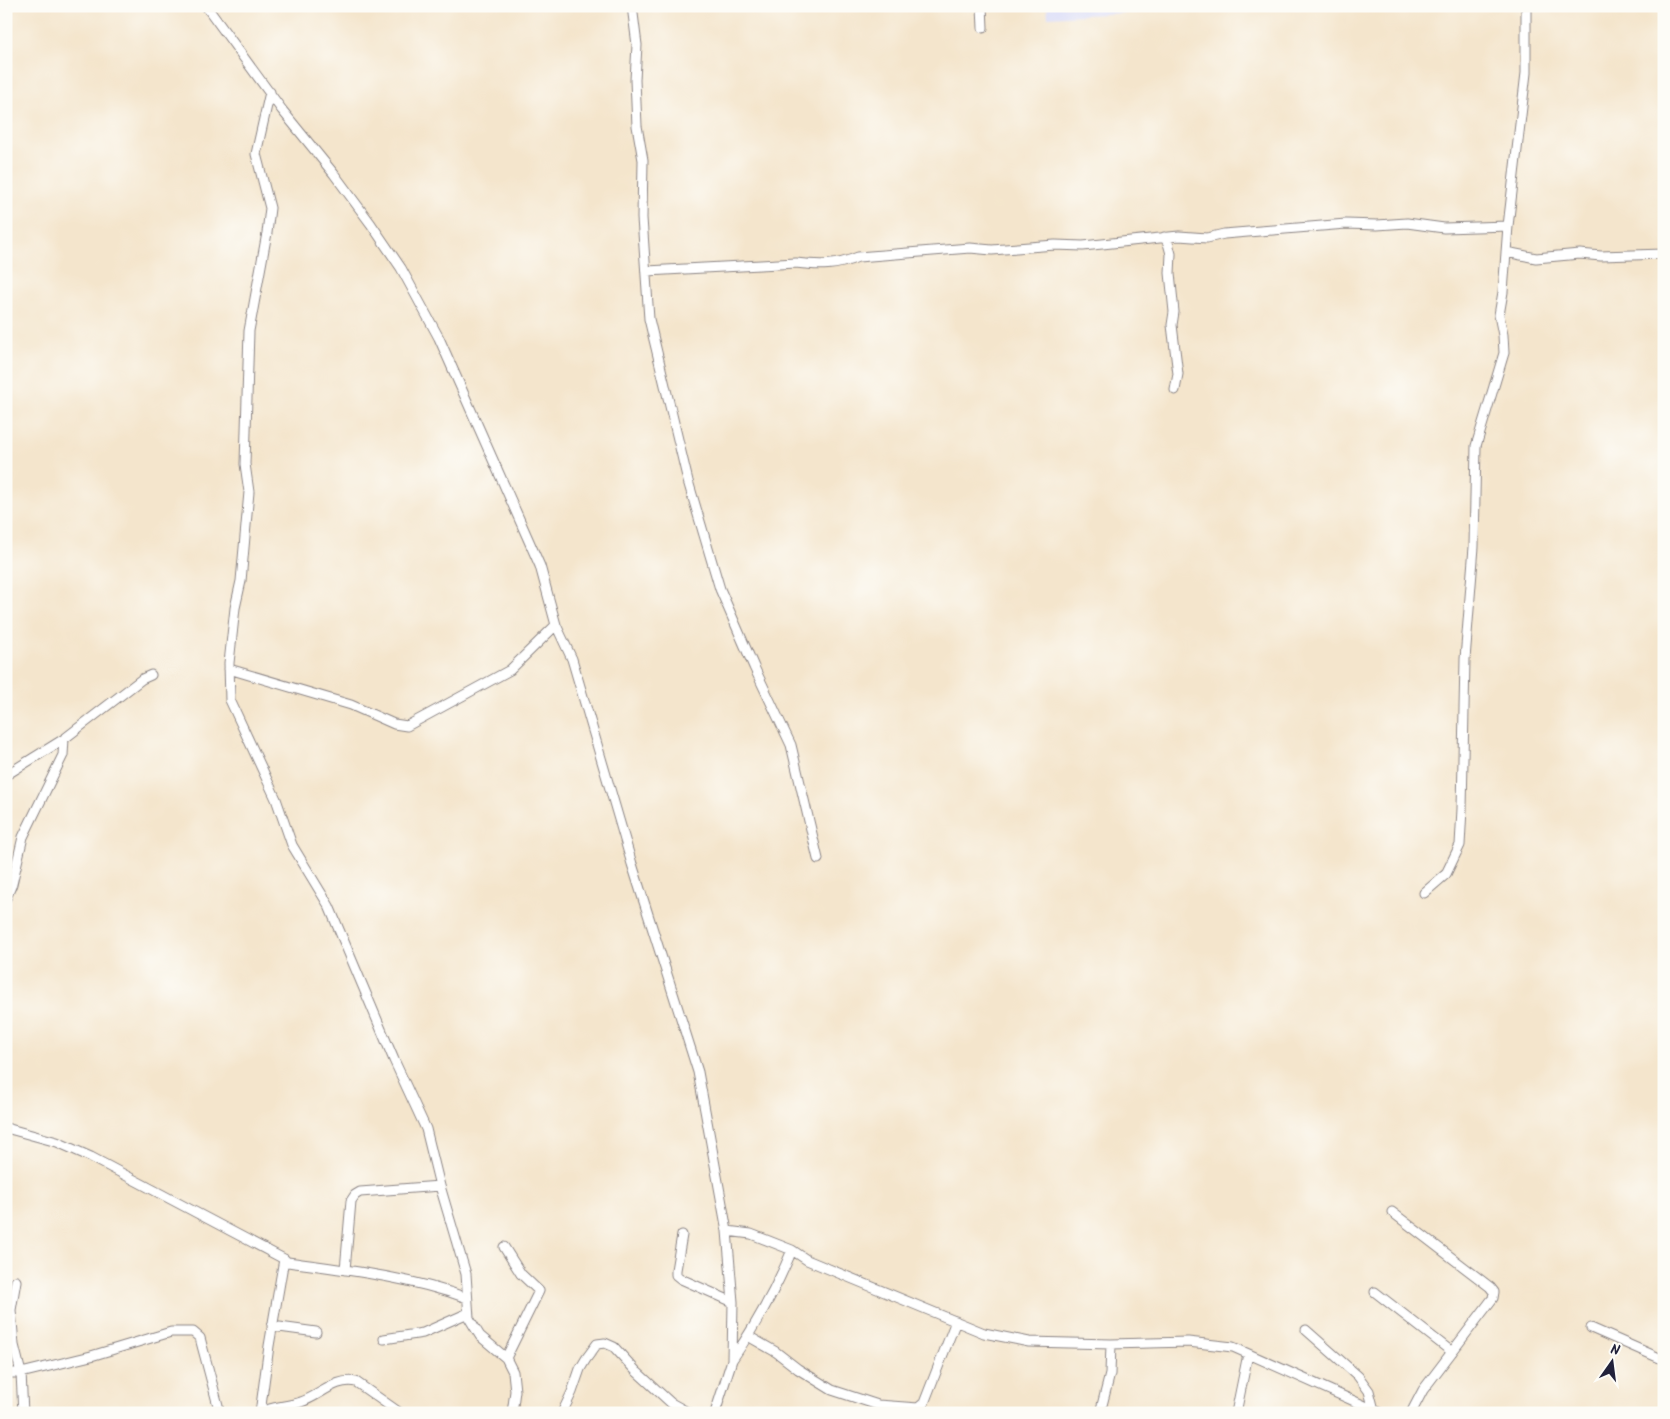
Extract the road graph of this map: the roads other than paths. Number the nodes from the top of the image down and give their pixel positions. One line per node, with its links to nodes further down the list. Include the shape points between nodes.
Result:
1 (206, 6): 6 (street)
2 (632, 6): 11 (street, via 637,45 636,126 643,160 642,218)
3 (982, 6): 5 (street)
4 (1526, 6): 7 (street, via 1526,73)
5 (983, 28)
6 (270, 92): 13 (street, via 372,224 420,302 540,566); 14 (street, via 256,154 270,208 249,331 245,464 249,492)
7 (1508, 226): 8 (street, via 1444,228 1406,223 1346,224 1207,238); 9 (street)
8 (1164, 238): 11 (street, via 1082,246 970,248 858,257 820,266 796,263); 12 (street, via 1171,254 1172,325 1178,374)
9 (1506, 252): 10 (street, via 1536,258 1580,254); 19 (street, via 1499,315 1504,353 1476,446 1460,845 1446,874)
10 (1664, 254)
11 (647, 271): 18 (street, via 649,319 691,490 720,589 791,745)
12 (1175, 390)
13 (556, 625): 14 (street, via 510,670 407,726 394,724 351,705); 24 (street, via 572,659 698,1072)
14 (230, 669): 22 (street, via 230,700 276,799 292,845 329,906 426,1129)
15 (150, 675): 16 (street)
16 (64, 739): 17 (street); 20 (street, via 63,755 24,837)
17 (6, 775)
18 (818, 859)
19 (1424, 894)
20 (6, 898)
21 (6, 1128): 28 (street, via 57,1142 83,1154)
22 (440, 1186): 29 (street, via 355,1195 351,1201); 32 (street, via 466,1274)
23 (1392, 1212): 43 (street, via 1494,1292 1493,1298)
24 (728, 1231): 27 (street, via 751,1234); 33 (street)
25 (682, 1235): 33 (street, via 676,1275)
26 (504, 1247): 45 (street, via 521,1274 539,1291)
27 (792, 1250): 35 (street, via 807,1260); 40 (street, via 779,1281)
28 (284, 1259): 29 (street, via 286,1262); 36 (street)
29 (345, 1270): 32 (street, via 438,1287)
30 (16, 1281): 49 (street, via 11,1310 14,1345)
31 (1375, 1292): 43 (street)
32 (467, 1298): 34 (street)
33 (733, 1302): 46 (street)
34 (468, 1313): 41 (street, via 423,1333); 45 (street, via 480,1336)
35 (956, 1321): 40 (street, via 924,1403 918,1408 878,1405 832,1390); 42 (street, via 984,1333 1029,1342)
36 (272, 1326): 39 (street); 51 (street)
37 (1592, 1328): 47 (street)
38 (1306, 1330): 50 (street, via 1358,1376 1369,1391)
39 (316, 1332)
40 (748, 1336): 46 (street)
41 (384, 1339)
42 (1111, 1344): 44 (street, via 1188,1342 1233,1348); 59 (street, via 1110,1374)
43 (1452, 1352): 61 (street, via 1423,1390)
44 (1248, 1354): 50 (street); 60 (street)
45 (506, 1358): 55 (street, via 513,1372)
46 (732, 1360): 58 (street)
47 (1664, 1360)
48 (6, 1373): 49 (street)
49 (21, 1373): 52 (street); 53 (street, via 171,1332 193,1332 200,1338)
50 (1377, 1411)
51 (259, 1412): 54 (street, via 303,1402 329,1387 350,1380)
52 (23, 1413)
53 (220, 1413)
54 (400, 1413)
55 (512, 1413)
56 (562, 1413): 57 (street, via 580,1369 601,1343 614,1347 671,1403)
57 (689, 1413)
58 (714, 1413)
59 (1100, 1413)
60 (1236, 1413)
61 (1411, 1413)

